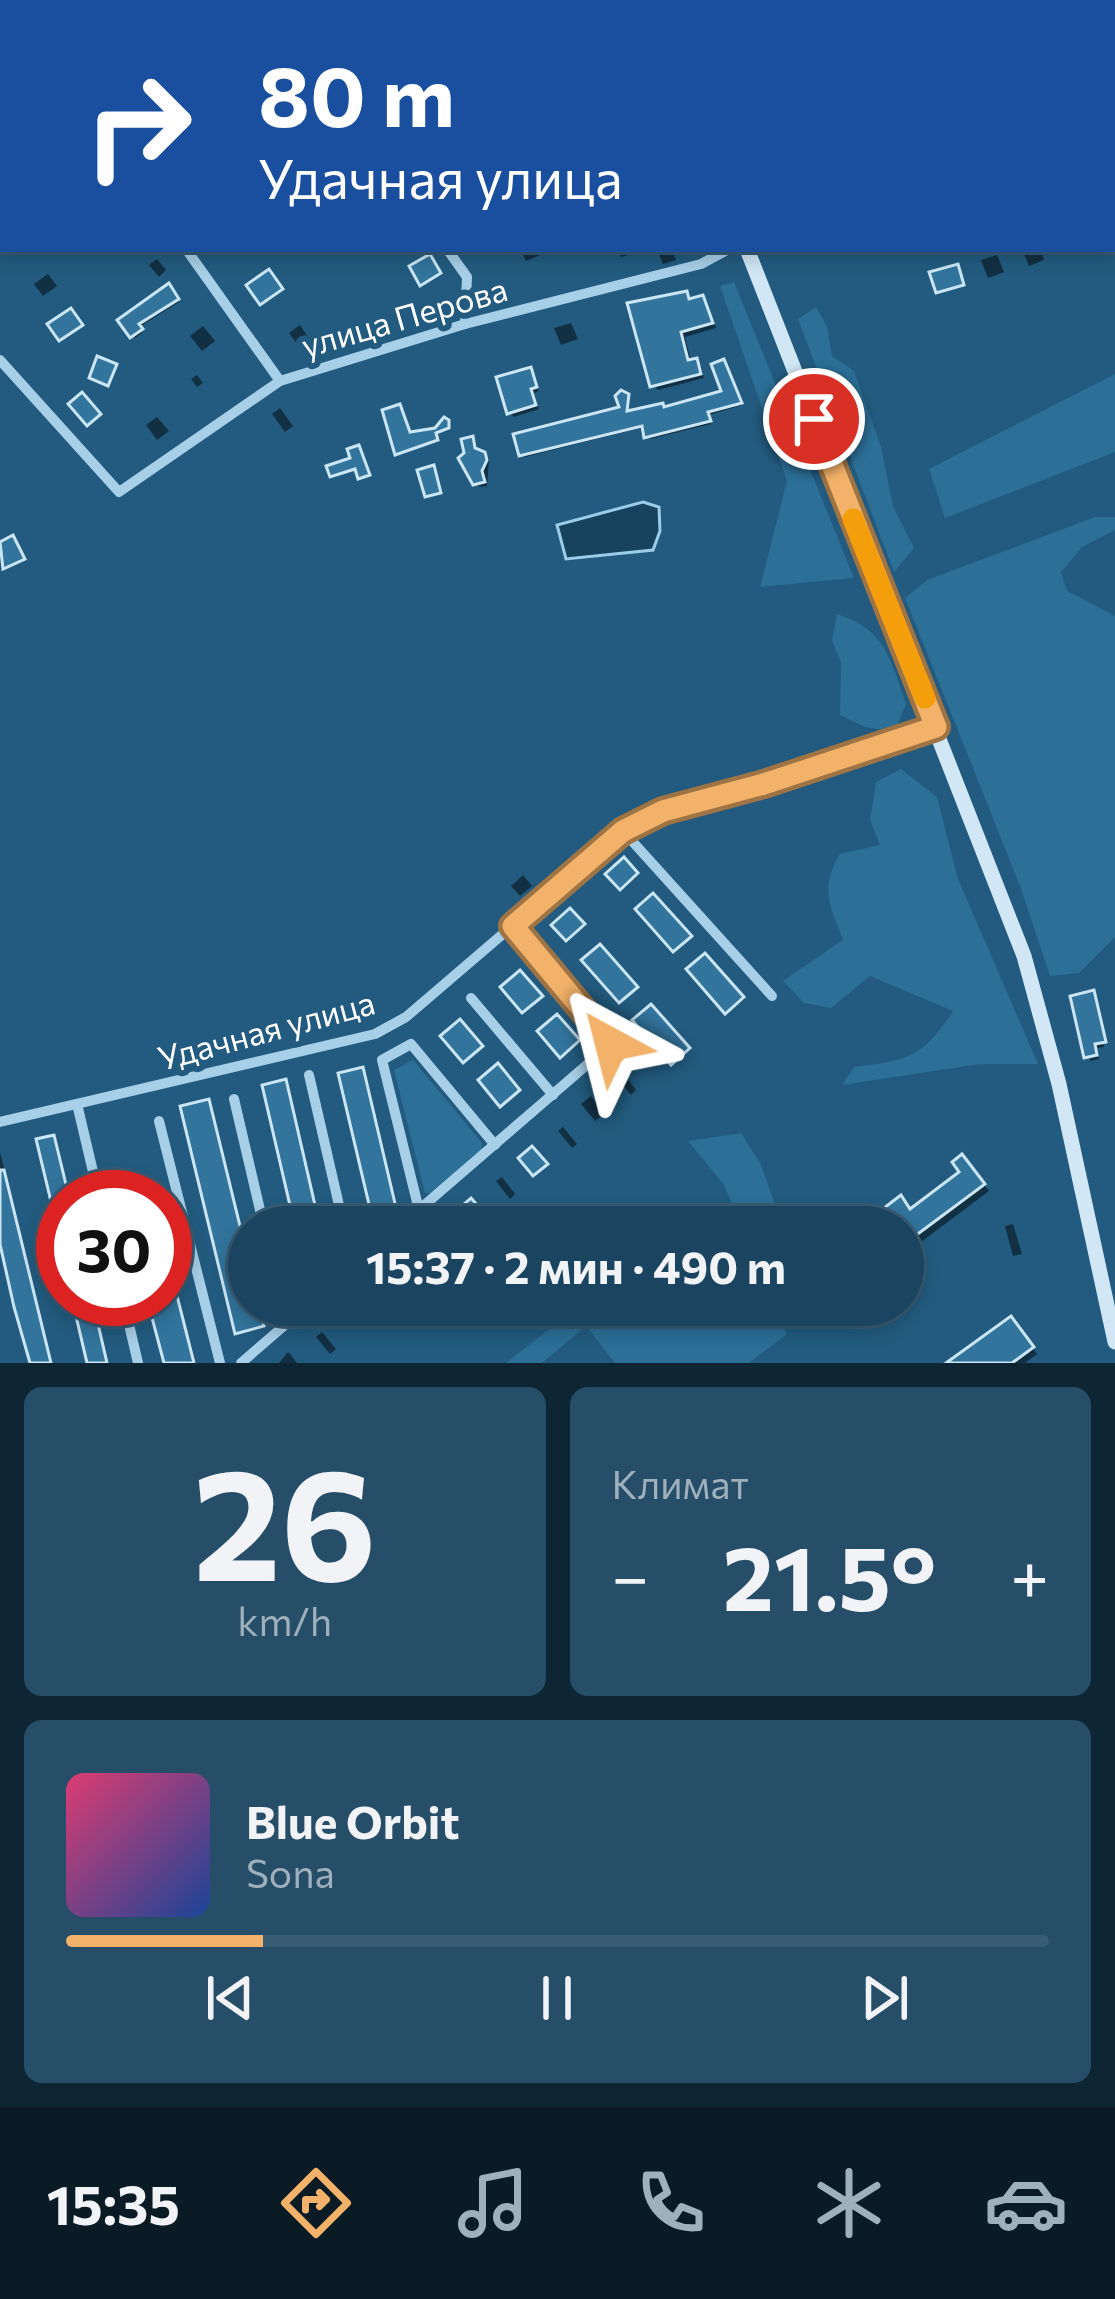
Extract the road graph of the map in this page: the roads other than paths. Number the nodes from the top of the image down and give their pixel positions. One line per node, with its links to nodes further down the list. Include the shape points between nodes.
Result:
1 (188, 252): 7 (street)
2 (449, 252): 5 (street, via 467,277)
3 (723, 252): 5 (street, улица Перова)
4 (749, 252): 8 (main road)
5 (465, 324): 7 (street, улица Перова)
6 (0, 360): 7 (street, улица Перова, via 119,492)
7 (280, 381)
8 (936, 727): 9 (street, Удачная улица, via 663,811); 25 (main road, via 1031,980)
9 (623, 831): 10 (street, Удачная улица); 11 (street)
10 (513, 926): 14 (street, via 611,1041); 16 (street, Удачная улица, via 375,1034)
11 (772, 996)
12 (471, 998): 14 (street)
13 (308, 1075): 22 (street)
14 (553, 1095): 19 (street)
15 (234, 1100): 21 (street)
16 (77, 1104): 18 (street, Удачная улица); 20 (street)
17 (159, 1121): 30 (street)
18 (0, 1122)
19 (495, 1145): 23 (street, via 411,1044 382,1060); 24 (street)
20 (93, 1170)
21 (259, 1206)
22 (339, 1206)
23 (418, 1206)
24 (424, 1206)
25 (1113, 1309): 28 (main road)
26 (129, 1326): 29 (street)
27 (284, 1326): 31 (street)
28 (1115, 1342)
29 (138, 1363)
30 (220, 1363)
31 (241, 1363)

